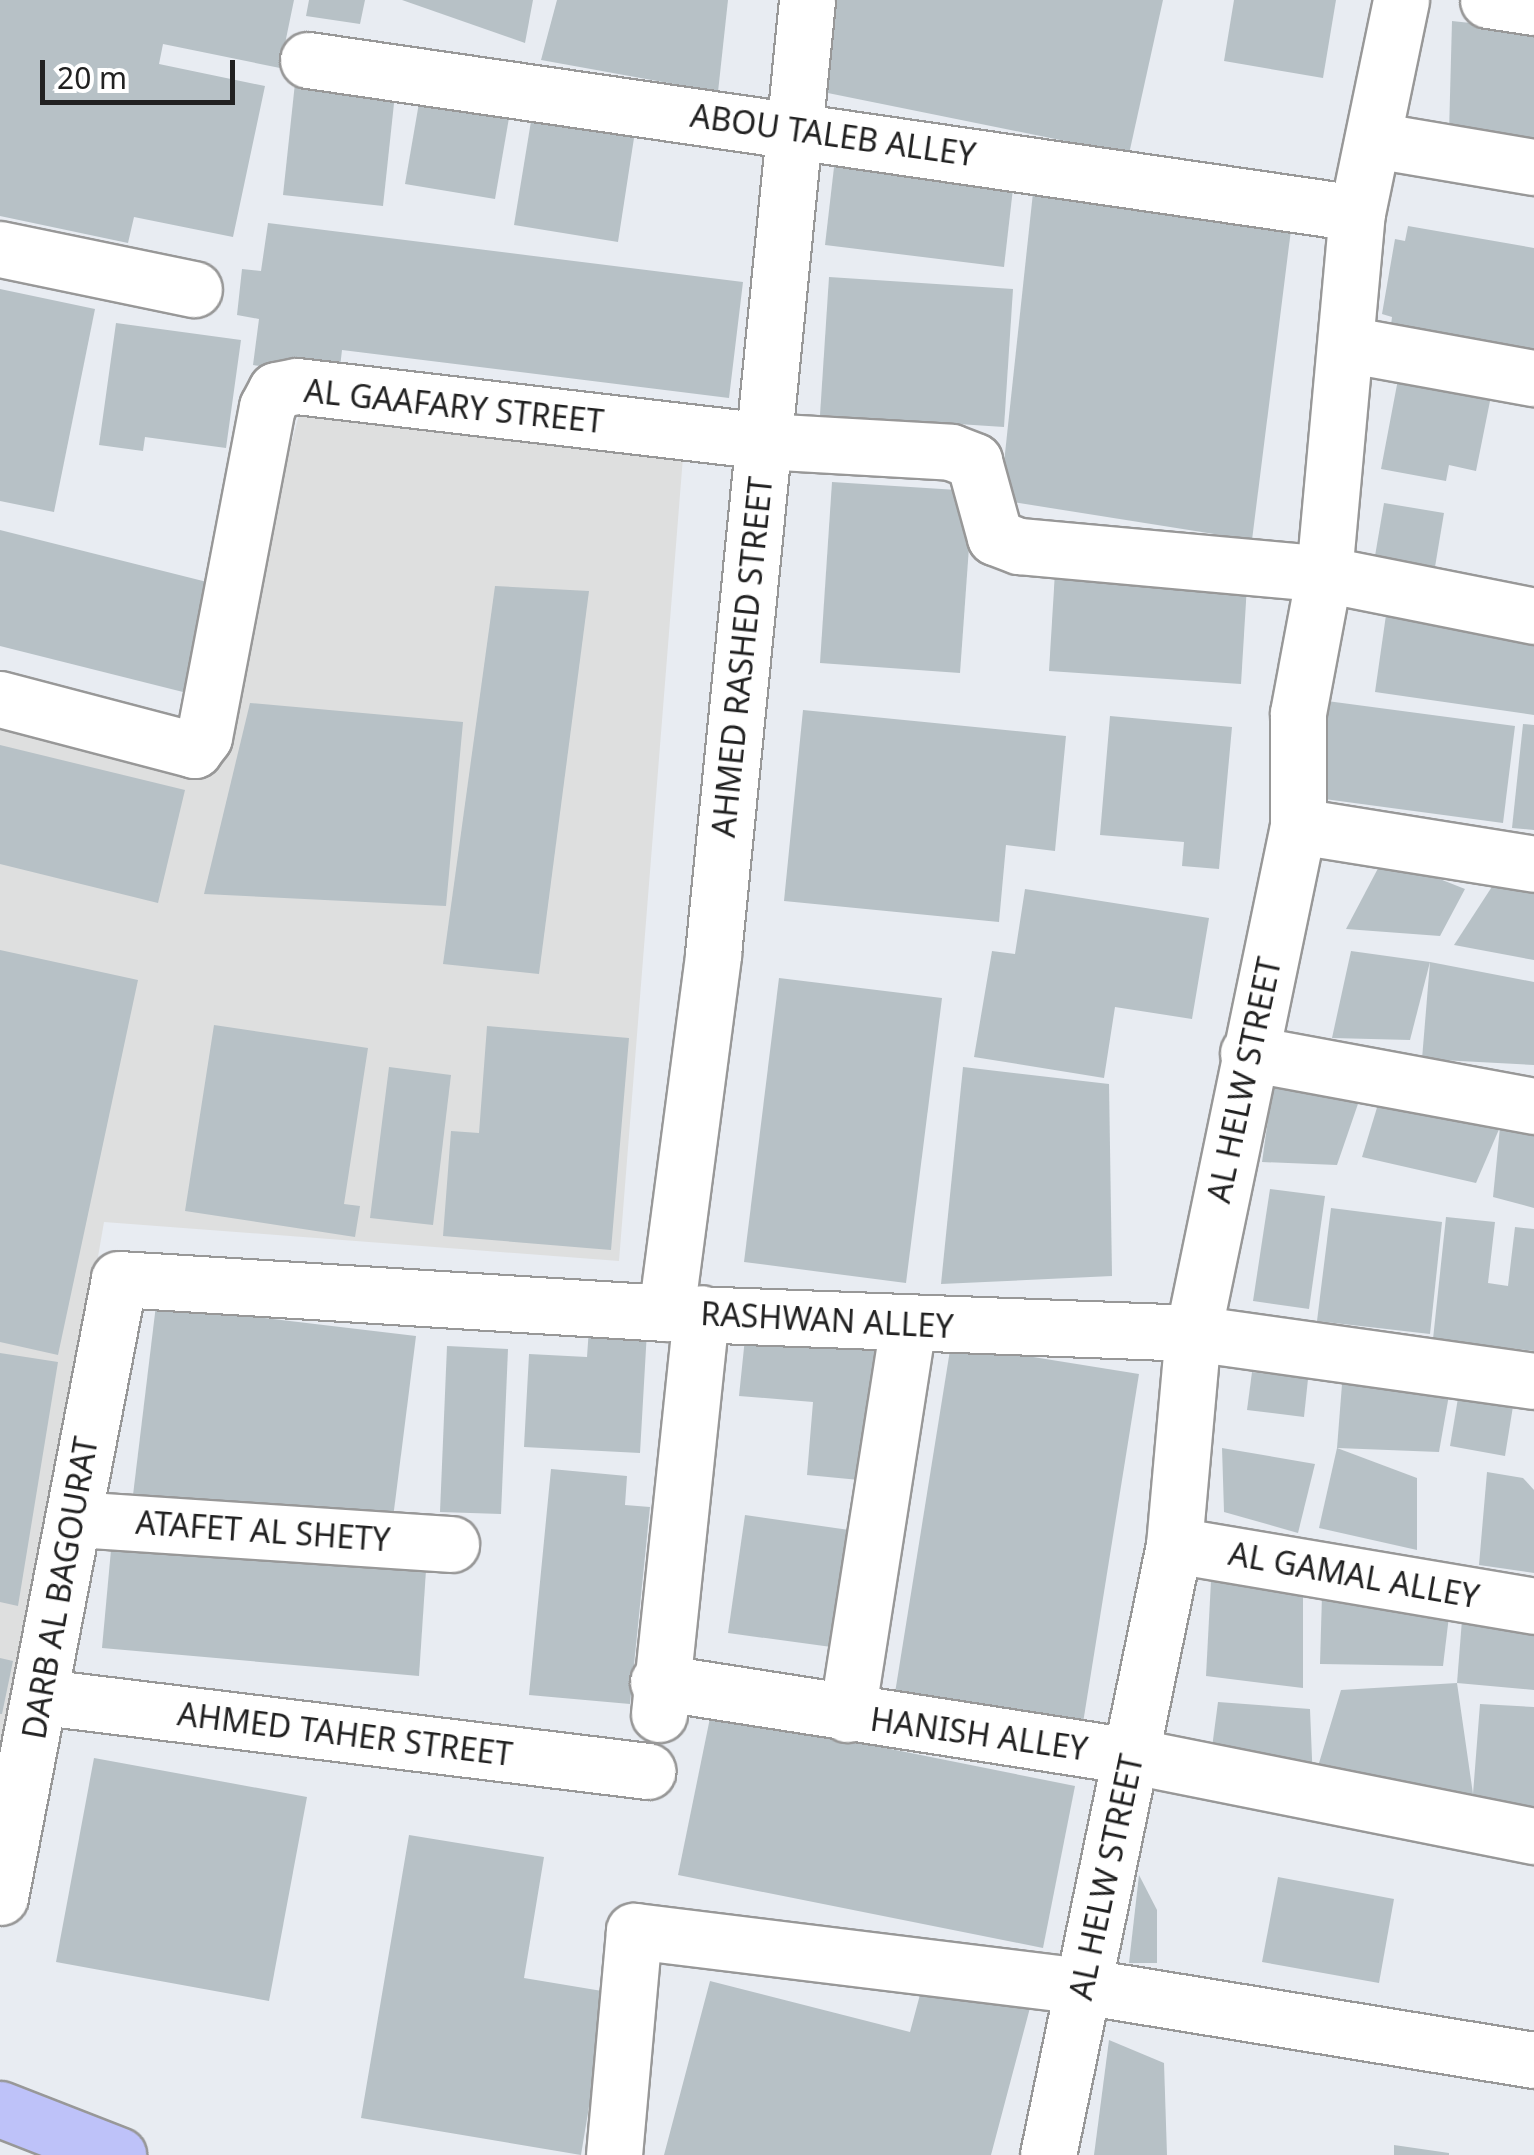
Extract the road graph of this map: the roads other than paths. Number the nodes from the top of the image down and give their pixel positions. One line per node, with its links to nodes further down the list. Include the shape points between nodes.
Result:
1 (807, 0): 6 (street, AHMED RASHED STREET)
2 (1400, 0): 7 (street, AL HELW STREET)
3 (1488, 0): 4 (street)
4 (1534, 7)
5 (308, 60): 6 (street, ABOU TALEB ALLEY)
6 (791, 128): 9 (street, ABOU TALEB ALLEY); 14 (street, AHMED RASHED STREET)
7 (1374, 140): 8 (street); 9 (street, AL HELW STREET)
8 (1534, 167)
9 (1357, 214): 12 (street, AL HELW STREET)
10 (0, 249): 11 (street)
11 (194, 290)
12 (1346, 344): 13 (street); 15 (street, AL HELW STREET)
13 (1534, 378)
14 (762, 442): 15 (street, via 951,452 974,461 985,522 995,537 1018,546); 17 (street, AL GAAFARY STREET, via 297,386 276,390 204,737 194,750); 23 (street, AHMED RASHED STREET)
15 (1324, 574): 16 (street); 18 (street, AL HELW STREET, via 1298,713)
16 (1534, 616)
17 (0, 699)
18 (1298, 826): 19 (street); 20 (street, AL HELW STREET)
19 (1534, 864)
20 (1248, 1053): 21 (street); 25 (street, AL HELW STREET)
21 (1534, 1106)
22 (118, 1279): 23 (street, RASHWAN ALLEY); 27 (street, DARB AL BAGOURAT)
23 (683, 1314): 24 (street, RASHWAN ALLEY); 32 (street, AHMED RASHED STREET)
24 (908, 1325): 25 (street, RASHWAN ALLEY); 33 (street)
25 (1193, 1333): 26 (street, RASHWAN ALLEY); 29 (street, AL HELW STREET)
26 (1534, 1381)
27 (74, 1519): 28 (street, ATAFET AL SHETY); 31 (street, DARB AL BAGOURAT)
28 (451, 1544)
29 (1174, 1545): 30 (street, AL GAMAL ALLEY); 34 (street, AL HELW STREET)
30 (1534, 1606)
31 (42, 1697): 35 (street, AHMED TAHER STREET); 37 (street, DARB AL BAGOURAT)
32 (658, 1698): 33 (street, HANISH ALLEY)
33 (847, 1714): 34 (street, HANISH ALLEY)
34 (1133, 1756): 36 (street, HANISH ALLEY); 38 (street, AL HELW STREET)
35 (647, 1770)
36 (1534, 1836)
37 (0, 1898)
38 (1082, 1986): 39 (street); 42 (street, via 634,1931); 43 (street, AL HELW STREET)
39 (1534, 2060)
40 (0, 2109): 41 (main road)
41 (118, 2155)
42 (614, 2155)
43 (1048, 2155)

